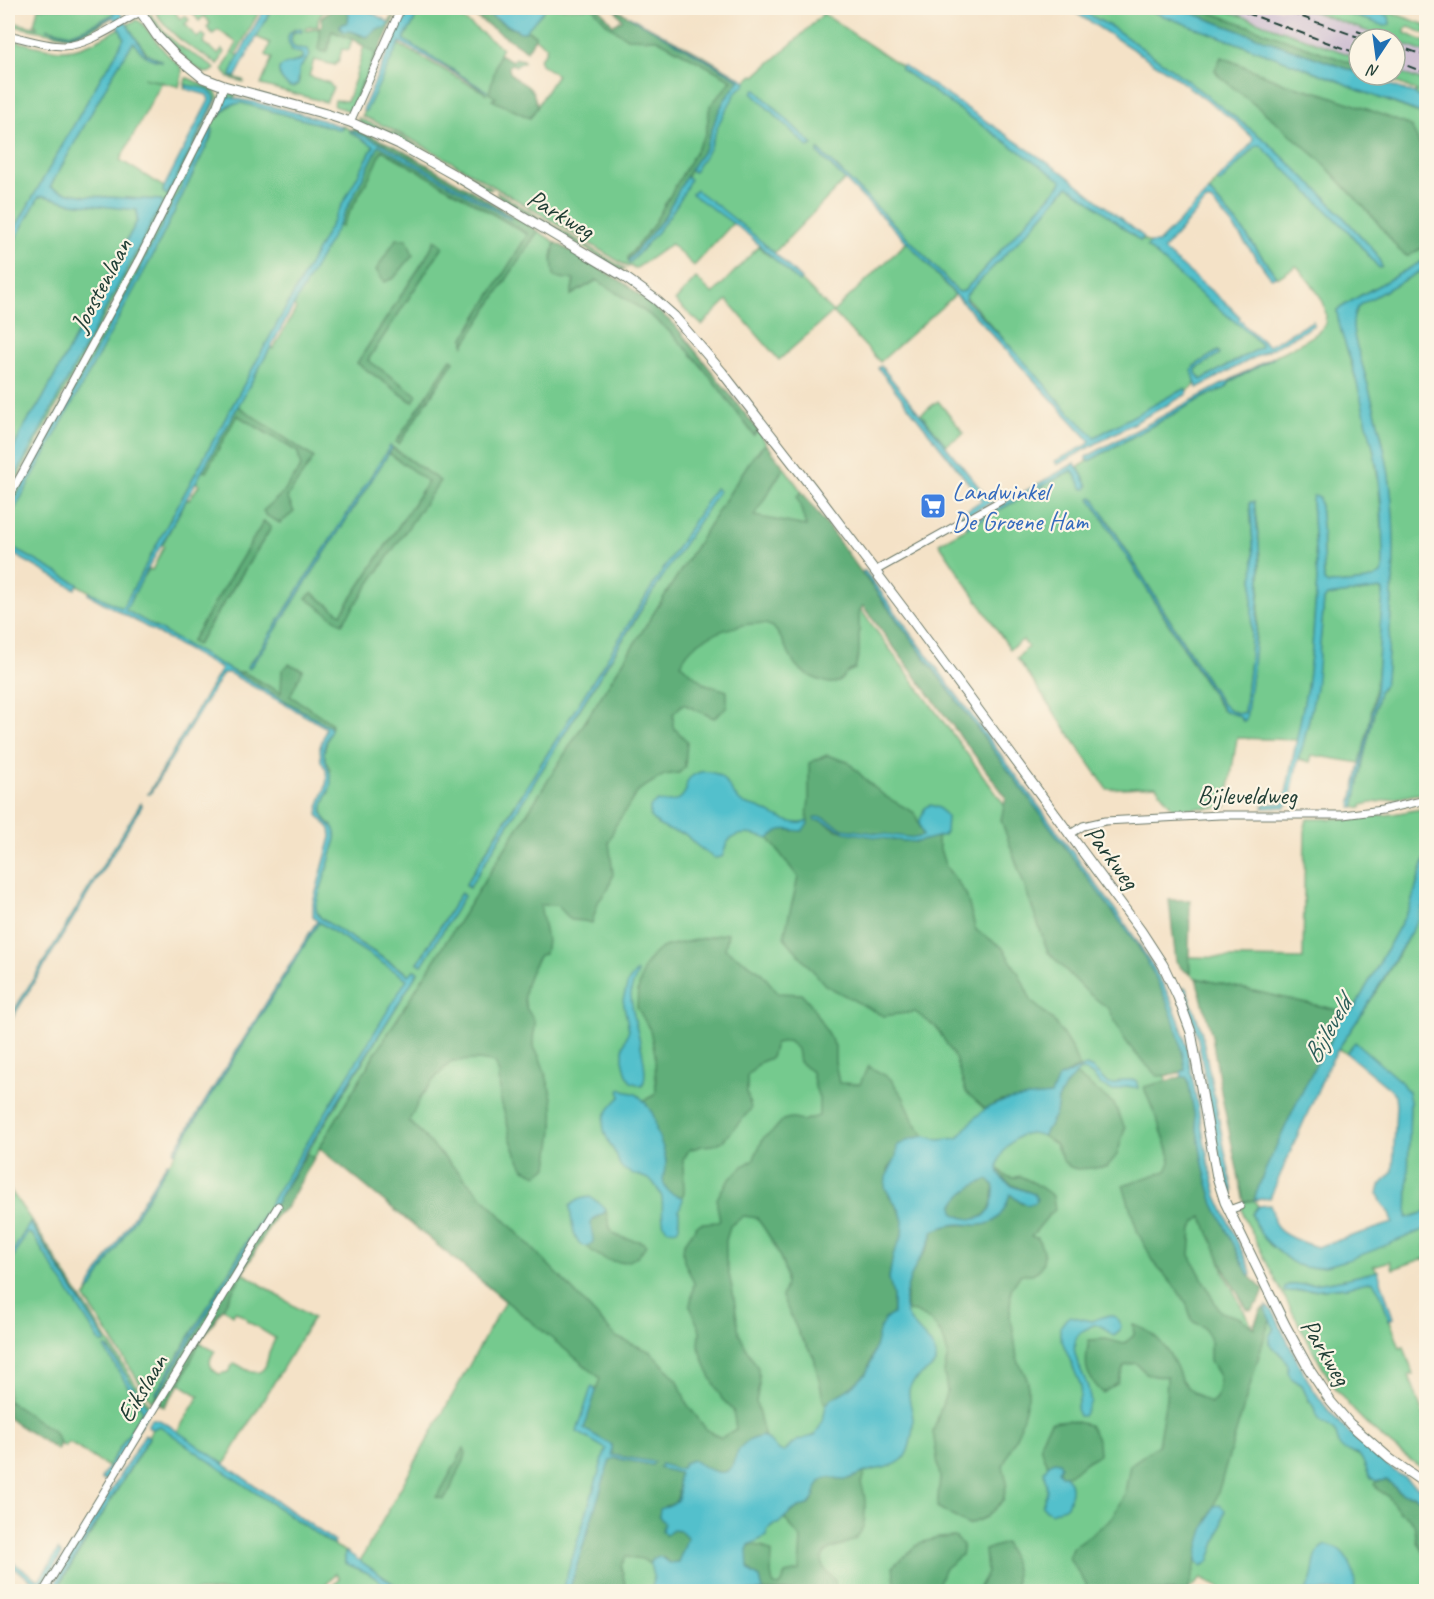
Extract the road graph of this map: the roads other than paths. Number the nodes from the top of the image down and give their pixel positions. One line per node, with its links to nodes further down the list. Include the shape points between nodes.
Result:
1 (401, 8): 5 (street)
2 (139, 10): 3 (street, via 88,40 65,46); 4 (street, Parkweg, via 176,56 203,78)
3 (8, 35)
4 (224, 86): 5 (street, Parkweg); 6 (street, Joostenlaan, via 139,258)
5 (350, 122): 8 (street, Parkweg, via 456,176 655,299 722,372)
6 (8, 499)
7 (1002, 500): 8 (street)
8 (875, 571): 10 (street, Parkweg)
9 (1426, 800): 10 (street, Bijleveldweg, via 1343,815 1220,815 1105,821 1083,826)
10 (1069, 835): 13 (street, Parkweg, via 1141,931 1178,997 1191,1032 1217,1177)
11 (278, 1206): 15 (street, Eikslaan)
12 (1240, 1206): 13 (street)
13 (1229, 1210): 14 (street, Parkweg, via 1285,1325 1331,1402 1369,1442)
14 (1426, 1484)
15 (43, 1592)

